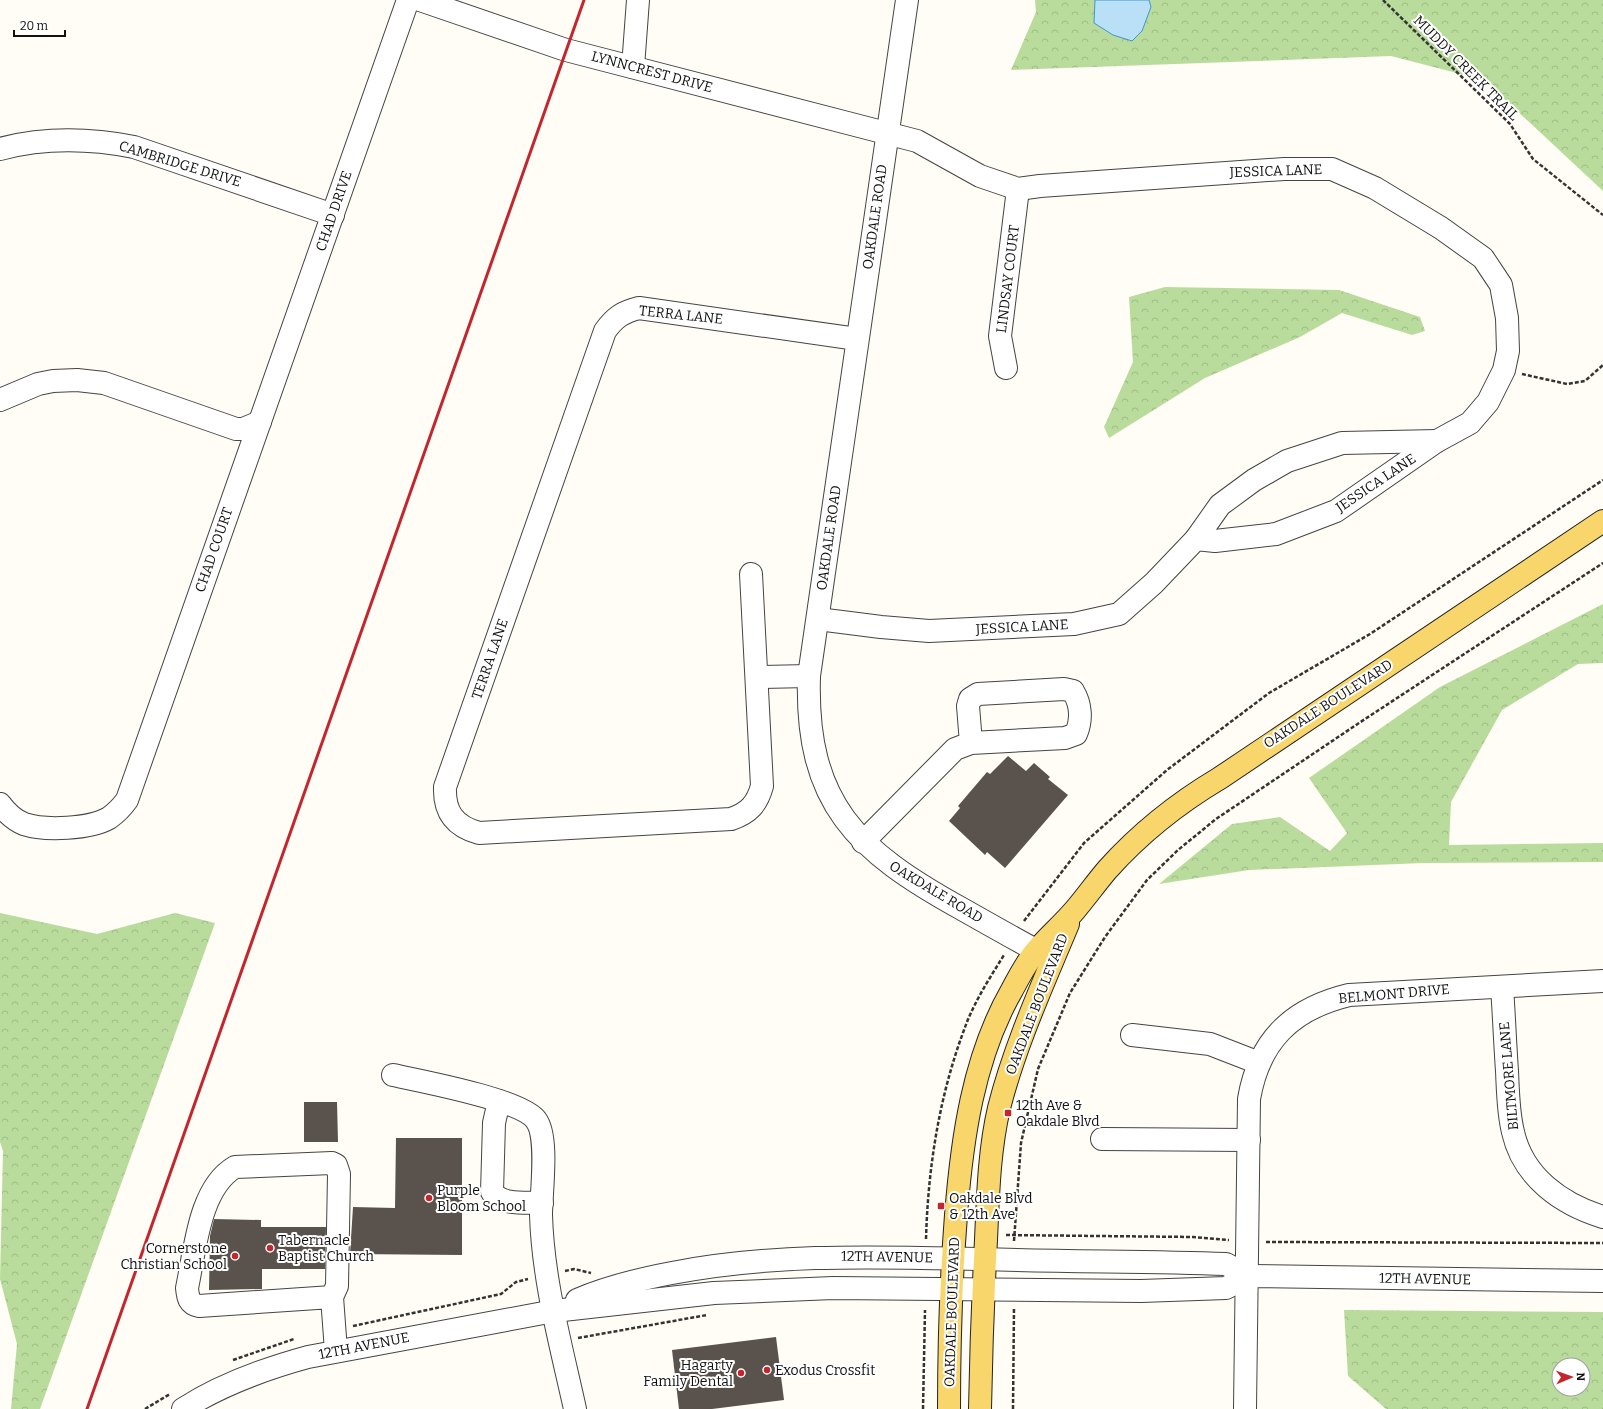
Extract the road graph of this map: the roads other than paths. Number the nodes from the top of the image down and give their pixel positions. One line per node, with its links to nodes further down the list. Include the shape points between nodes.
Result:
1 (408, 0): 9 (street, CHAD DRIVE)
2 (420, 0): 5 (street, LYNNCREST DRIVE, via 566,50)
3 (638, 0): 5 (street)
4 (907, 0): 6 (street, OAKDALE ROAD)
5 (632, 67): 6 (street, LYNNCREST DRIVE)
6 (887, 133): 8 (street, JESSICA LANE, via 917,141 980,176); 10 (street, OAKDALE ROAD)
7 (0, 149): 9 (street, CAMBRIDGE DRIVE, via 46,140 74,139 134,147)
8 (1018, 189): 11 (street, LINDSAY COURT, via 1000,336); 14 (street, JESSICA LANE, via 1284,169 1332,169 1375,188 1441,228 1483,258 1501,285 1507,318 1508,351 1504,370 1488,402 1470,423)
9 (333, 215): 13 (street, CHAD DRIVE)
10 (857, 339): 18 (street, OAKDALE ROAD); 20 (street, TERRA LANE, via 639,308 626,311 614,319 602,338 445,787 444,799 448,812 467,830 479,833 731,819 743,815 753,807 762,786)
11 (1006, 368)
12 (0, 400): 13 (street, via 38,384 77,380 104,383 236,429)
13 (260, 422): 22 (street, CHAD COURT, via 127,800 119,810 100,822 42,828 23,824 14,819)
14 (1437, 441): 16 (street, JESSICA LANE, via 1336,511 1276,534 1215,541); 16 (street, JESSICA LANE, via 1342,443 1287,461 1254,480 1220,505)
15 (1603, 521): 24 (main road, OAKDALE BOULEVARD, via 1261,748 1220,778 1189,796 1128,848 1107,871 1074,910)
16 (1196, 539): 18 (street, JESSICA LANE, via 1120,614 1074,624 929,631)
17 (751, 574): 20 (street, TERRA LANE)
18 (818, 619): 19 (street, OAKDALE ROAD)
19 (809, 676): 20 (street); 23 (street, OAKDALE ROAD, via 811,736 818,768 841,814)
20 (757, 677)
21 (971, 743): 21 (street, via 1065,738 1076,734 1080,726 1078,700 1073,691 1064,689 978,694 970,698 968,706); 23 (street, via 955,749)
22 (0, 804)
23 (863, 842): 24 (street, OAKDALE ROAD, via 896,870 924,889)
24 (1045, 955): 35 (main road, OAKDALE BOULEVARD, via 1011,991 979,1071 968,1118 959,1176); 36 (main road, OAKDALE BOULEVARD, via 999,1107 992,1142)
25 (1603, 981): 26 (street, BELMONT DRIVE)
26 (1502, 986): 28 (street, BELMONT DRIVE, via 1349,995 1327,1000 1306,1010 1290,1022 1274,1038); 34 (street, BILTMORE LANE, via 1509,1108 1513,1133 1522,1156 1548,1189 1582,1211)
27 (1132, 1034): 28 (street, via 1210,1044)
28 (1259, 1064): 32 (street, BELMONT DRIVE, via 1252,1079 1249,1099)
29 (393, 1075): 30 (street)
30 (499, 1101): 33 (street, via 525,1110 536,1119 541,1128); 33 (street, via 494,1123 492,1192 504,1201)
31 (1102, 1139): 32 (street)
32 (1248, 1140): 37 (street, BELMONT DRIVE)
33 (542, 1203): 42 (street, via 547,1275)
34 (1603, 1217)
35 (952, 1258): 36 (street, 12TH AVENUE); 39 (main road, OAKDALE BOULEVARD); 42 (street, 12TH AVENUE, via 782,1258 698,1268 648,1278 595,1293)
36 (985, 1260): 37 (street, 12TH AVENUE, via 1226,1264); 40 (main road, OAKDALE BOULEVARD)
37 (1248, 1276): 38 (street, 12TH AVENUE); 40 (street, 12TH AVENUE, via 1226,1288 1141,1291); 48 (street, BELMONT DRIVE)
38 (1603, 1281)
39 (950, 1289): 40 (street, 12TH AVENUE); 42 (street, 12TH AVENUE, via 834,1288 714,1293); 46 (main road, OAKDALE BOULEVARD)
40 (983, 1290): 47 (main road, OAKDALE BOULEVARD)
41 (332, 1297): 41 (street, via 337,1286 339,1174 336,1165 332,1163 235,1167 226,1172 205,1205 187,1288 193,1305); 43 (street)
42 (554, 1311): 43 (street, 12TH AVENUE); 45 (street)
43 (336, 1351): 44 (street, 12TH AVENUE, via 269,1368 232,1382)
44 (183, 1409)
45 (575, 1409)
46 (949, 1409)
47 (980, 1409)
48 (1245, 1409)

